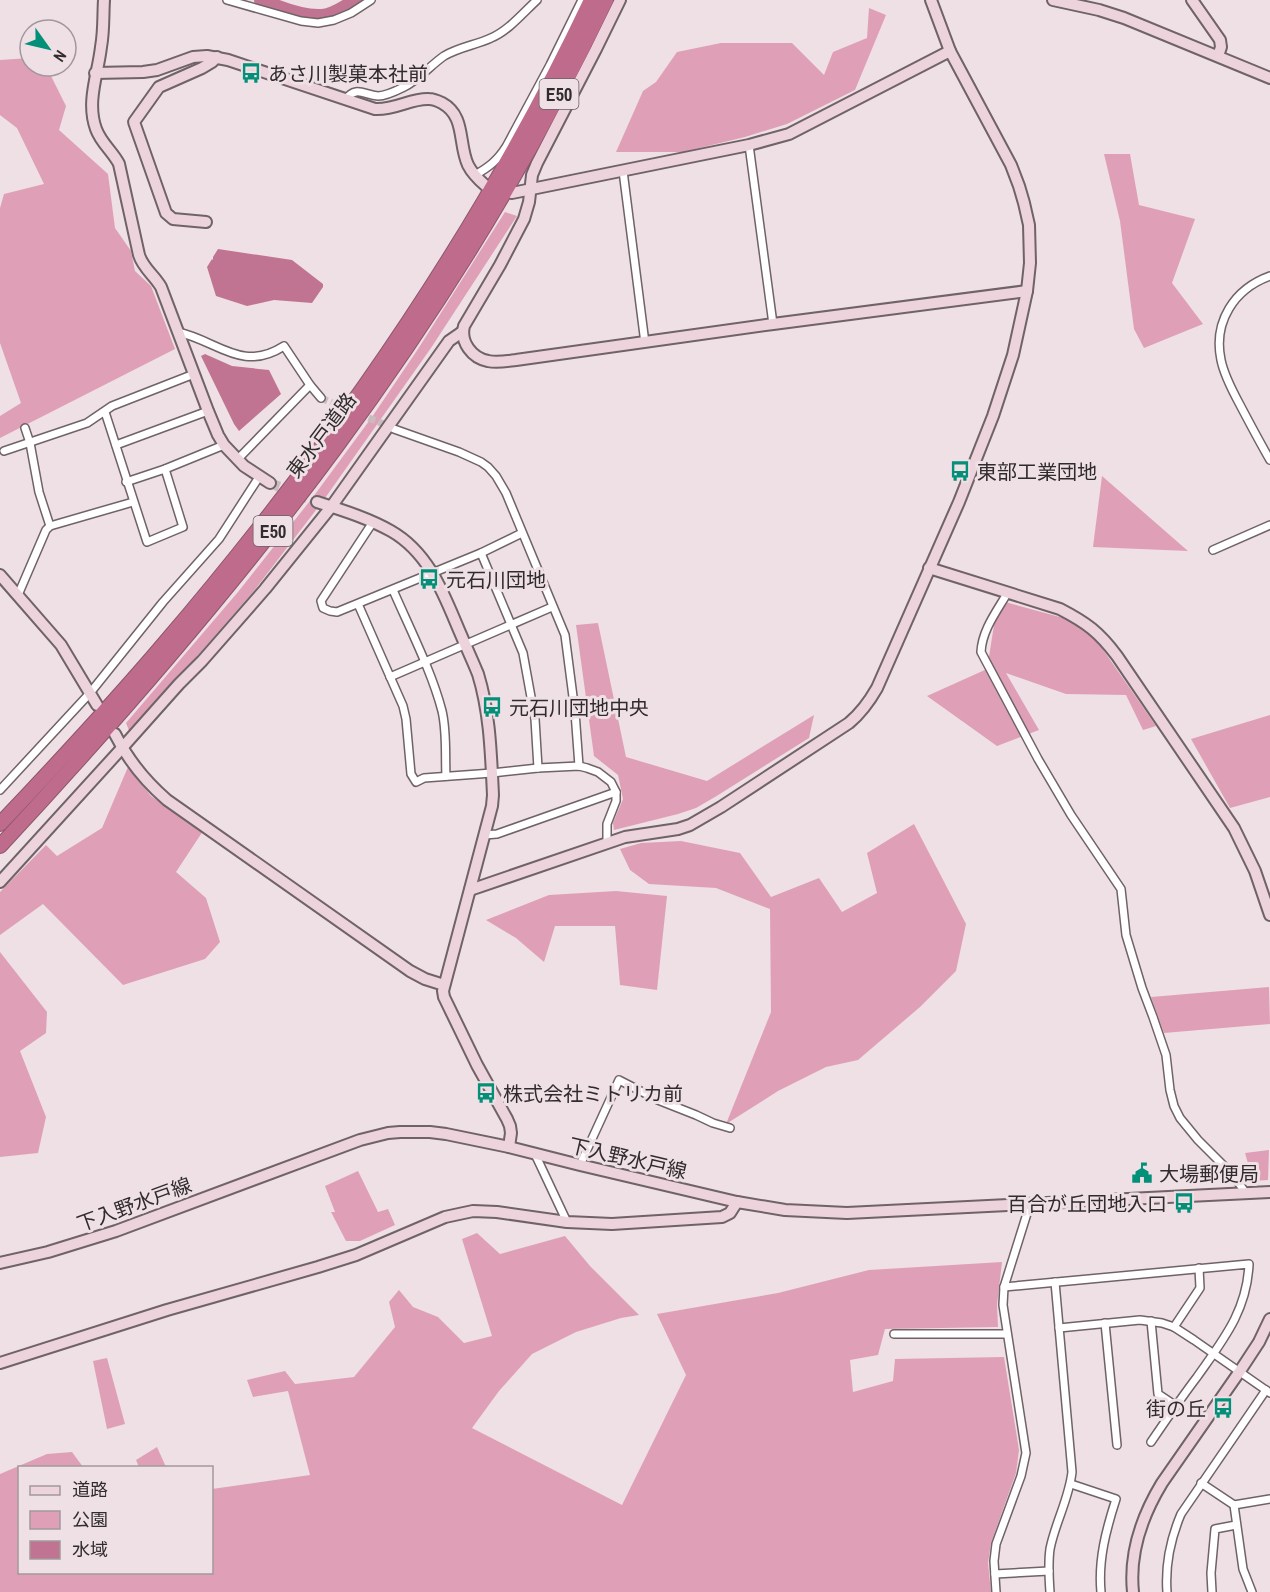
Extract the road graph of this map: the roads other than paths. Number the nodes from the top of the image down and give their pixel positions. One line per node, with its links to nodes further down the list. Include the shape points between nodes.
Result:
1 (104, 0): 15 (street)
2 (227, 0): 3 (street, via 318,23 351,13)
3 (371, 0)
4 (537, 0): 17 (street, via 494,38 459,48 406,87 379,96 356,92)
5 (582, 0): 20 (street, via 506,147 489,167)
6 (591, 0): 21 (highway, 東水戸道路 / E50)
7 (606, 0): 21 (highway, 東水戸道路 / E50, via 559,93)
8 (620, 0): 22 (street, via 537,163)
9 (931, 0): 12 (street)
10 (1053, 0): 13 (street, via 1124,18)
11 (1192, 0): 13 (street, via 1220,40)
12 (950, 51): 18 (street, via 802,128); 25 (street, via 1011,165 1022,194 1030,241)
13 (1218, 56): 16 (street)
14 (217, 57): 15 (street, via 193,57 143,72); 17 (street); 23 (street, via 159,87 134,122 166,213 173,219)
15 (95, 73): 27 (street, via 95,129 119,164 141,262 157,279)
16 (1270, 78)
17 (345, 100): 20 (street, via 386,110 420,99 440,101 459,122 468,165)
18 (749, 145): 19 (street); 26 (street)
19 (623, 171): 22 (street); 29 (street)
20 (474, 175): 21 (street)
21 (500, 187): 22 (street); 78 (highway, 東水戸道路 / E50, via 391,350 282,498 161,647); 81 (highway, 東水戸道路 / E50, via 446,290 294,504 171,656)
22 (531, 190): 28 (street, via 524,219)
23 (206, 222)
24 (1270, 276): 42 (street, via 1237,297 1225,314 1220,336 1221,360 1231,387)
25 (1027, 291): 26 (street); 56 (street, via 1003,387)
26 (773, 324): 29 (street)
27 (178, 332): 30 (street); 31 (street, via 233,355 259,357 284,346)
28 (462, 332): 29 (street, via 470,350 490,362); 49 (street, via 449,342)
29 (645, 343)
30 (194, 374): 33 (street); 34 (street)
31 (310, 385): 32 (street); 41 (street)
32 (321, 398)
33 (208, 411): 38 (street); 39 (street)
34 (105, 412): 37 (street, via 87,423); 38 (street)
35 (25, 428): 37 (street)
36 (394, 429): 53 (street, via 488,467 506,493)
37 (30, 443): 40 (street); 52 (street)
38 (116, 445): 45 (street)
39 (224, 445): 41 (street); 43 (street)
40 (4, 451)
41 (237, 460): 44 (street)
42 (1270, 460)
43 (165, 469): 45 (street); 47 (street, via 183,527 147,542)
44 (259, 477): 46 (street); 68 (street, via 219,539)
45 (126, 482): 47 (street)
46 (270, 483)
47 (133, 502): 52 (street)
48 (317, 502): 49 (street)
49 (330, 507): 50 (street); 71 (street, via 265,589)
50 (373, 522): 57 (street, via 409,544); 62 (street, via 321,601 330,612)
51 (1270, 525): 54 (street)
52 (50, 526): 61 (street)
53 (522, 533): 55 (street); 63 (street)
54 (1213, 550)
55 (481, 553): 57 (street); 64 (street)
56 (929, 568): 60 (street); 80 (street, via 885,671 860,714 703,818 678,829 625,837)
57 (433, 572): 59 (street); 65 (street)
58 (0, 575): 61 (street)
59 (393, 590): 62 (street); 66 (street)
60 (1008, 592): 84 (street, via 1070,614 1103,638 1234,828); 91 (street, via 981,640 981,652 1043,768 1121,890 1126,935 1166,1055 1174,1106 1198,1140)
61 (18, 595): 68 (street, via 61,645)
62 (358, 604): 67 (street)
63 (552, 607): 64 (street); 72 (street, via 565,635)
64 (511, 625): 65 (street); 73 (street, via 523,653)
65 (465, 644): 66 (street); 74 (street, via 487,709)
66 (424, 662): 67 (street); 75 (street, via 442,713)
67 (390, 677): 75 (street, via 406,719 411,774 416,782)
68 (90, 693): 69 (street); 76 (street)
69 (97, 705)
70 (115, 734): 71 (street)
71 (122, 748): 82 (street); 85 (street, via 167,800 410,971)
72 (579, 766): 73 (street); 77 (street, via 598,772)
73 (538, 768): 74 (street)
74 (492, 773): 75 (street); 79 (street, via 492,806)
75 (446, 776)
76 (0, 790)
77 (616, 792): 79 (street, via 497,834); 80 (street, via 607,824)
78 (0, 824)
79 (484, 835): 83 (street)
80 (607, 844): 83 (street)
81 (0, 846)
82 (0, 882)
83 (470, 890): 85 (street)
84 (1270, 915)
85 (444, 985): 87 (street, via 444,997 510,1126)
86 (730, 1128): 89 (street, via 619,1080)
87 (509, 1147): 88 (street, 下入野水戸線); 95 (street, 下入野水戸線, via 430,1132 373,1136 116,1231)
88 (536, 1154): 89 (street, 下入野水戸線); 94 (street)
89 (579, 1165): 92 (street, 下入野水戸線)
90 (1270, 1192): 91 (street, 下入野水戸線)
91 (1246, 1193): 93 (street, 下入野水戸線)
92 (736, 1202): 93 (street, 下入野水戸線, via 785,1210 847,1213); 94 (street, via 730,1213 722,1217 612,1224)
93 (1030, 1204): 98 (street)
94 (567, 1222): 107 (street, via 473,1211 445,1217 357,1255)
95 (0, 1263)
96 (1199, 1268): 97 (street); 102 (street, via 1200,1288); 106 (street, via 1249,1264 1239,1312)
97 (1055, 1282): 98 (street); 103 (street)
98 (1005, 1287): 105 (street)
99 (1270, 1319): 108 (street)
100 (1150, 1321): 101 (street); 102 (street); 110 (street, via 1158,1394)
101 (1105, 1323): 103 (street); 112 (street)
102 (1174, 1327): 106 (street)
103 (1059, 1328): 114 (street)
104 (894, 1334): 105 (street)
105 (1007, 1334): 119 (street, via 1026,1453 996,1544)
106 (1214, 1353): 108 (street); 110 (street)
107 (0, 1363)
108 (1240, 1371): 109 (street); 123 (street, via 1152,1500 1136,1544)
109 (1268, 1391): 113 (street)
110 (1176, 1406): 111 (street)
111 (1151, 1442)
112 (1117, 1445)
113 (1201, 1483): 116 (street); 124 (street, via 1175,1529 1168,1558)
114 (1071, 1484): 118 (street, via 1050,1548); 122 (street, via 1116,1499 1103,1546)
115 (1270, 1499): 116 (street)
116 (1233, 1505): 117 (street)
117 (1236, 1525): 125 (street, via 1215,1529); 126 (street, via 1243,1569)
118 (1048, 1570): 119 (street); 121 (street)
119 (995, 1574): 120 (street)
120 (996, 1592)
121 (1050, 1592)
122 (1101, 1592)
123 (1133, 1592)
124 (1167, 1592)
125 (1212, 1592)
126 (1252, 1592)

